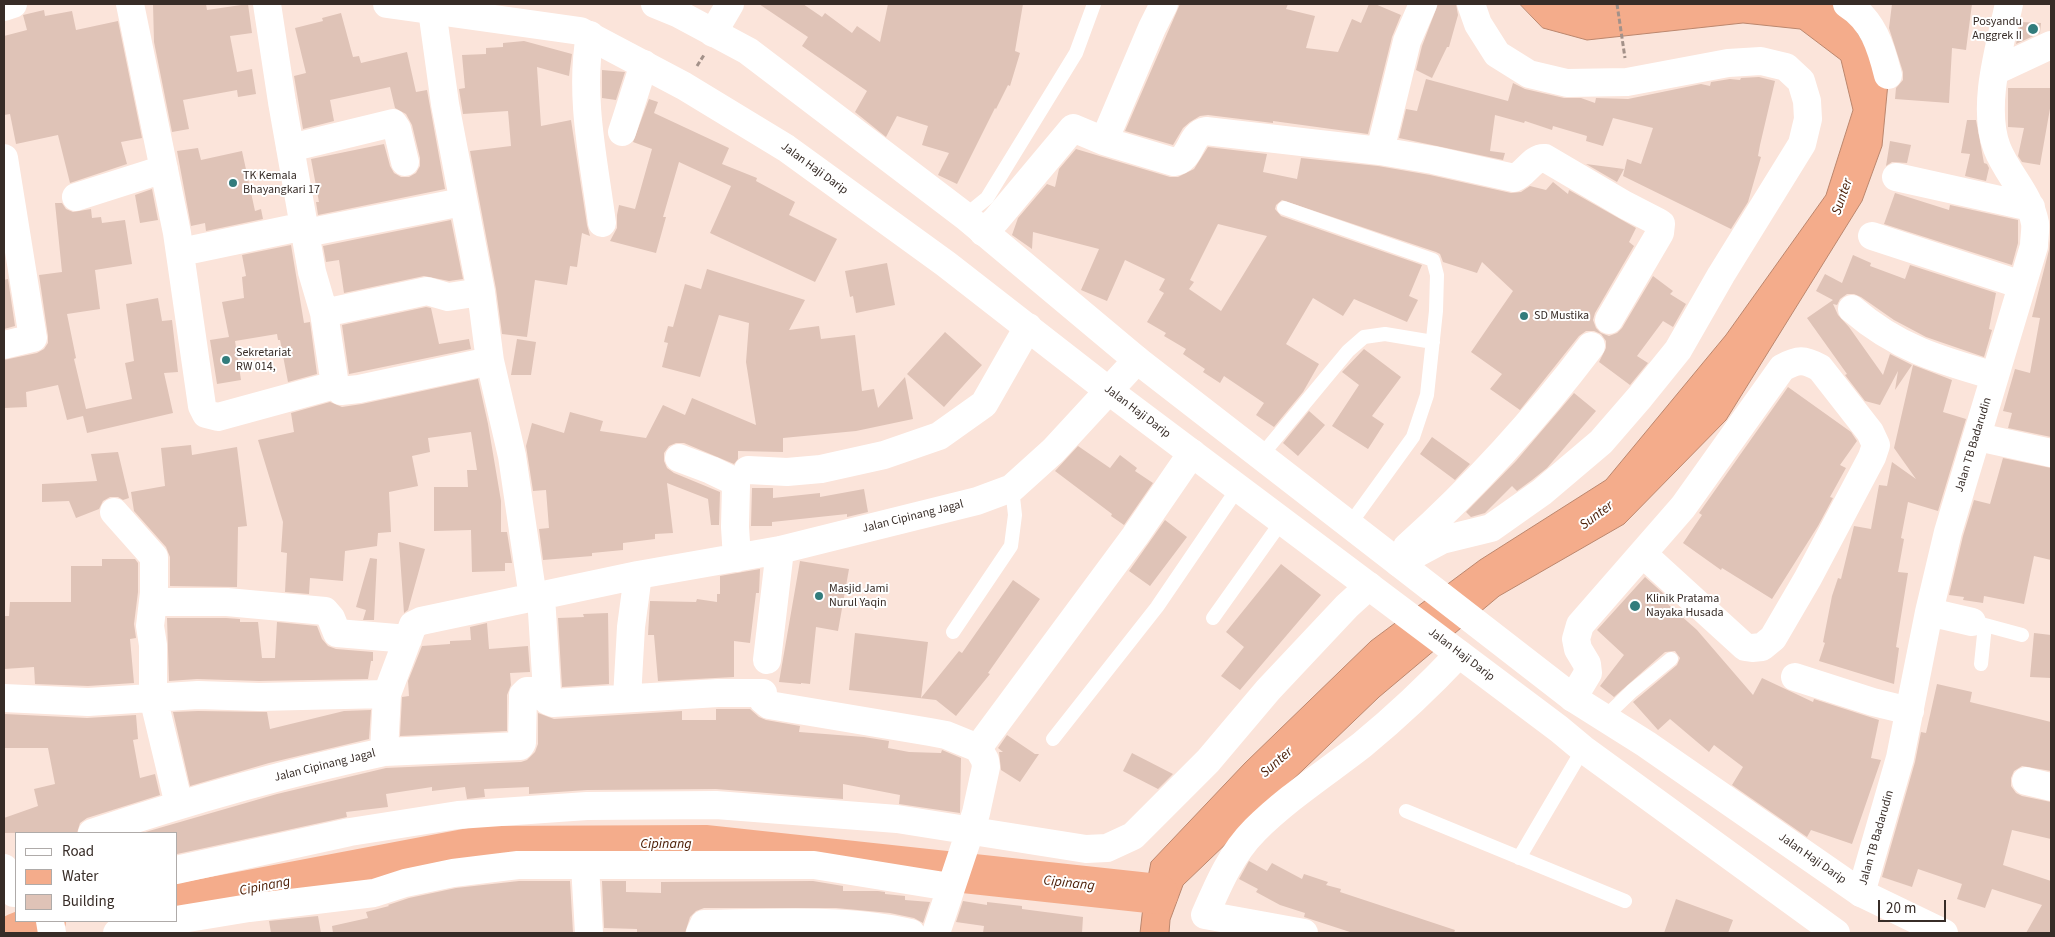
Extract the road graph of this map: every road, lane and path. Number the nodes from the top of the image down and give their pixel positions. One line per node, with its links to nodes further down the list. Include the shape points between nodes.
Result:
1 (14, 4): 14 (street)
2 (130, 4): 30 (street)
3 (267, 4): 26 (street)
4 (387, 4): 15 (street, Jalan Haji Darip)
5 (655, 4): 16 (street, Jalan Haji Darip)
6 (730, 4): 16 (street)
7 (1094, 4): 37 (lane, via 1076,53)
8 (1164, 4): 25 (street)
9 (1423, 4): 27 (street, via 1408,41)
10 (1471, 4): 72 (street, via 1478,24 1497,54 1529,74 1567,83 1627,82 1728,63 1761,61 1786,67 1801,81 1808,119 1802,144 1678,350 1601,442 1542,492 1491,528 1442,540)
11 (1617, 4): 19 (path)
12 (1847, 4): 22 (street, via 1858,10 1874,32)
13 (2009, 4): 21 (street, Jalan TB Badarudin)
14 (4, 7)
15 (432, 10): 17 (street, Jalan Haji Darip); 33 (street, via 444,104)
16 (714, 34): 23 (path); 37 (street, Jalan Haji Darip, via 748,51)
17 (590, 35): 20 (street, Jalan Haji Darip); 36 (street, via 585,98)
18 (2051, 45): 21 (street)
19 (1624, 51)
20 (644, 64): 23 (street, Jalan Haji Darip); 24 (street)
21 (1995, 71): 34 (street, Jalan TB Badarudin, via 1991,104 1997,146)
22 (1888, 75)
23 (684, 86): 47 (street, Jalan Haji Darip, via 786,148)
24 (622, 132)
25 (1104, 141): 27 (street, via 1174,162 1180,162 1198,135 1206,131); 37 (street, via 1072,128 996,220)
26 (290, 148): 29 (street, via 393,123 398,129); 38 (street)
27 (1380, 151): 46 (street, via 1514,178 1537,160 1545,158 1661,224 1660,233)
28 (4, 158): 49 (street, via 33,338)
29 (405, 162)
30 (164, 169): 32 (street); 41 (street)
31 (1896, 177): 34 (street)
32 (76, 197)
33 (462, 202): 38 (street); 43 (street)
34 (2031, 207): 40 (street, Jalan TB Badarudin)
35 (1284, 208): 48 (lane, via 1433,260 1437,274)
36 (602, 223)
37 (974, 224): 51 (street, Jalan Haji Darip)
38 (305, 230): 41 (street); 45 (street, via 312,272)
39 (1872, 236): 42 (street)
40 (2042, 249): 42 (street, Jalan TB Badarudin)
41 (180, 252): 54 (street, via 202,406 206,414 218,417)
42 (2022, 285): 53 (street, Jalan TB Badarudin)
43 (481, 292): 45 (street, via 448,296 427,291); 52 (street)
44 (1852, 309): 53 (street, via 1870,325 1904,346)
45 (324, 313): 54 (street)
46 (1609, 320)
47 (1028, 328): 55 (street, Jalan Haji Darip); 63 (street, via 984,404 939,436 884,455 821,468 787,472)
48 (1433, 342): 61 (lane, via 1385,334 1364,337 1348,351); 68 (lane, via 1427,395 1413,437)
49 (4, 345)
50 (1591, 346): 72 (street, via 1535,418 1432,525)
51 (1137, 360): 55 (street, Jalan Cipinang Jagal); 56 (street, Jalan Haji Darip)
52 (490, 361): 54 (street, via 359,389 342,390); 75 (street, via 512,456)
53 (1995, 376): 58 (street, Jalan TB Badarudin)
54 (335, 385)
55 (1109, 391): 57 (street, Jalan Haji Darip); 64 (street, Jalan Cipinang Jagal, via 1053,451)
56 (1191, 402): 57 (street); 61 (street, Jalan Haji Darip)
57 (1166, 434): 59 (street, Jalan Haji Darip)
58 (1978, 437): 60 (street); 77 (street, Jalan TB Badarudin, via 1948,532)
59 (1192, 453): 65 (street, Jalan Haji Darip); 97 (street)
60 (2051, 453)
61 (1262, 456): 68 (street, Jalan Haji Darip)
62 (679, 458): 71 (street, via 712,470 736,484)
63 (748, 470)
64 (1012, 488): 69 (street, Jalan Cipinang Jagal, via 977,501); 80 (lane, via 1015,515 1011,546)
65 (1238, 488): 67 (street, Jalan Haji Darip); 96 (lane, via 1157,607)
66 (114, 512): 76 (street, via 154,556)
67 (1282, 521): 74 (street, Jalan Haji Darip); 78 (lane)
68 (1350, 524): 72 (street, Jalan Haji Darip)
69 (780, 550): 71 (street, Jalan Cipinang Jagal); 85 (street)
70 (1643, 554): 70 (street, via 1683,507 1782,368 1794,361 1809,361 1820,368 1870,432 1876,445 1872,457 1808,578 1773,638 1762,647 1745,647); 93 (street, via 1580,625 1576,639 1588,673)
71 (737, 558): 73 (street, Jalan Cipinang Jagal)
72 (1404, 567): 93 (street, Jalan Haji Darip)
73 (638, 575): 75 (street, Jalan Cipinang Jagal); 92 (street, via 631,627)
74 (1369, 586): 83 (street, Jalan Haji Darip); 103 (street, via 1268,690 1208,761 1133,836 1107,848 1086,849)
75 (537, 597): 82 (street, Jalan Cipinang Jagal, via 421,621 413,625); 88 (street)
76 (153, 602): 82 (street, via 227,602 325,611 337,633); 90 (street, via 150,626)
77 (1929, 612): 79 (street); 94 (street, Jalan TB Badarudin)
78 (1213, 618)
79 (1979, 624): 81 (lane); 86 (lane)
80 (953, 632)
81 (2022, 634)
82 (408, 639): 89 (street, Jalan Cipinang Jagal)
83 (1454, 650): 98 (street, Jalan Haji Darip); 119 (street, via 1436,678 1363,744 1254,831 1226,868 1205,915)
84 (1671, 659): 95 (lane)
85 (768, 660)
86 (1981, 664)
87 (1795, 677): 94 (street)
88 (547, 692): 92 (street, via 548,701 553,703); 99 (street, via 527,691 522,695 520,746)
89 (387, 694): 90 (street); 99 (street, Jalan Cipinang Jagal)
90 (152, 697): 91 (street, via 88,702); 100 (street)
91 (4, 698)
92 (628, 698): 97 (street, via 763,694 763,700 769,705 946,735)
93 (1573, 698): 95 (street, Jalan Haji Darip)
94 (1910, 711): 109 (street, Jalan TB Badarudin)
95 (1604, 718): 109 (street, Jalan Haji Darip)
96 (1053, 739)
97 (978, 748): 103 (street, via 986,767)
98 (1583, 750): 104 (lane); 120 (street, Jalan Haji Darip)
99 (384, 752): 100 (street, Jalan Cipinang Jagal)
100 (179, 805): 102 (street, Jalan Cipinang Jagal)
101 (1406, 811): 104 (lane)
102 (95, 832)
103 (967, 838): 107 (street, via 897,819 716,805 587,806 458,815 350,832); 108 (street)
104 (1519, 858): 111 (lane)
105 (585, 866): 108 (street, via 814,865); 112 (street, via 518,865 453,873 405,883 374,894); 115 (street)
106 (4, 868): 110 (street)
107 (178, 870)
108 (951, 882): 118 (street)
109 (1862, 893): 121 (street, Jalan Haji Darip)
110 (11, 895)
111 (1625, 901)
112 (178, 920)
113 (168, 922): 114 (street)
114 (118, 933)
115 (589, 933)
116 (700, 933): 117 (street, via 704,924 793,923 873,926)
117 (911, 933)
118 (936, 933)
119 (1304, 933)
120 (1836, 933)
121 (1944, 933)

